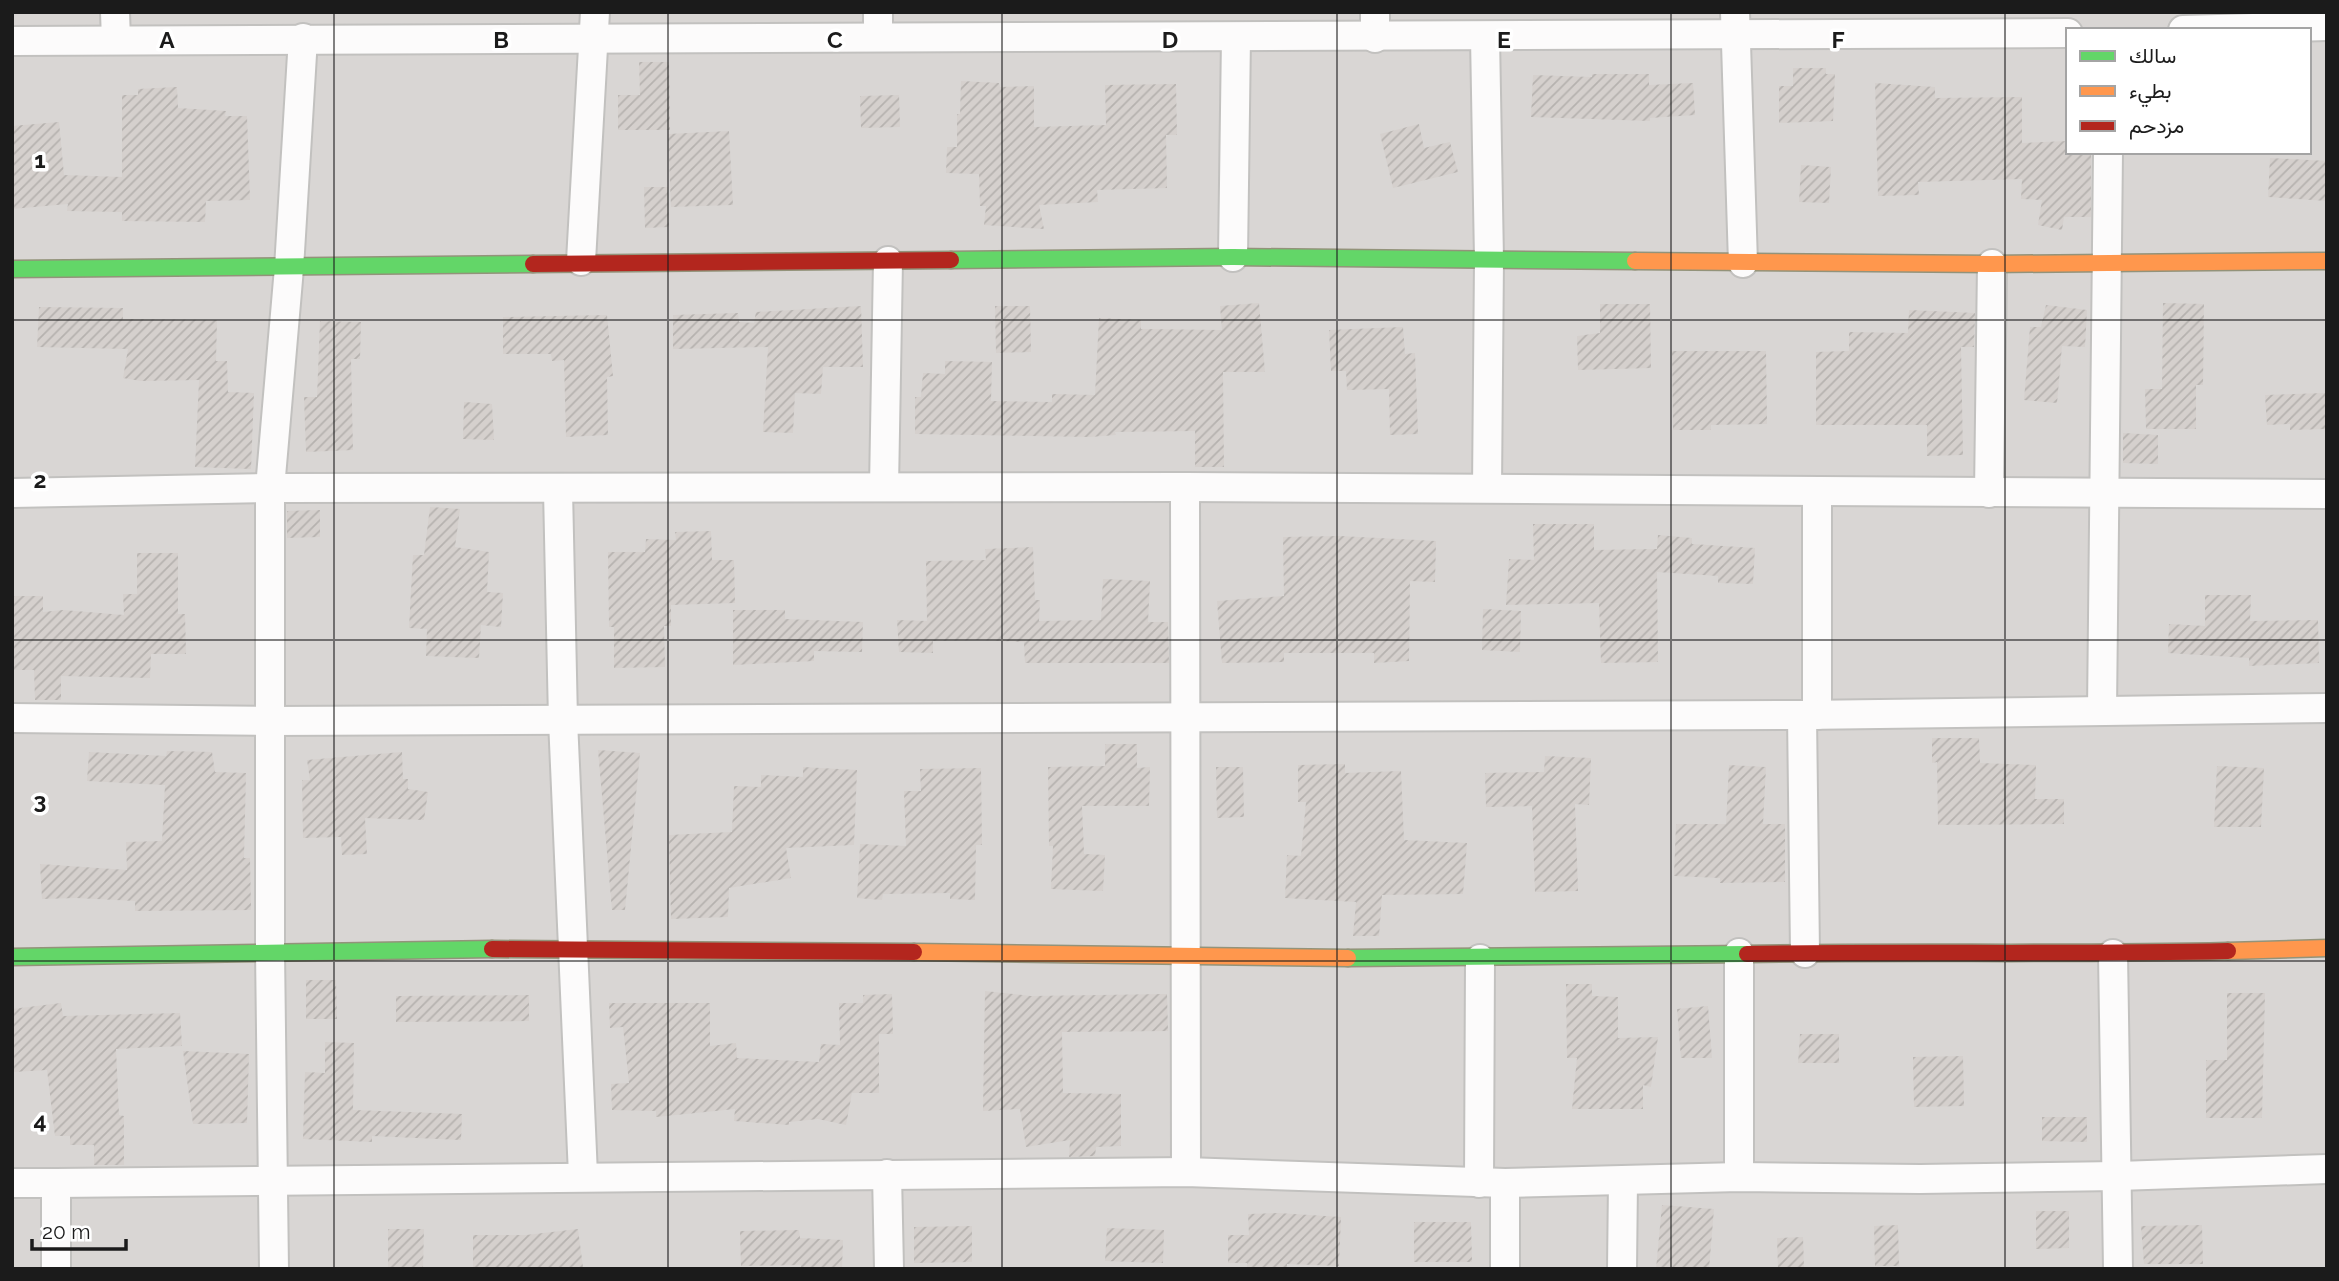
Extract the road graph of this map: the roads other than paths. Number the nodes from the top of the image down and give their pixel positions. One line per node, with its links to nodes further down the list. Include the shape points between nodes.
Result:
1 (2295, 19): 8 (street); 9 (street)
2 (1735, 22): 7 (street); 11 (street); 21 (street)
3 (878, 25): 6 (street); 10 (street)
4 (1375, 25): 10 (street); 11 (street)
5 (116, 26): 12 (street); 13 (street)
6 (594, 26): 12 (street); 17 (street)
7 (2060, 26)
8 (2327, 26)
9 (2203, 28)
10 (1236, 37): 15 (street)
11 (1485, 37): 16 (street)
12 (303, 38): 23 (street)
13 (12, 41)
14 (2108, 154): 20 (street)
15 (1234, 257): 16 (street); 18 (street)
16 (1489, 259): 21 (street); 28 (street)
17 (581, 261): 18 (street); 23 (street)
18 (888, 261): 25 (street)
19 (2327, 261): 20 (street)
20 (2108, 262): 22 (street); 33 (street)
21 (1743, 263): 22 (street)
22 (1992, 264): 32 (street)
23 (289, 268): 24 (street); 27 (street)
24 (12, 269)
25 (884, 486): 26 (street); 29 (street)
26 (1185, 486): 28 (street); 38 (street)
27 (270, 488): 29 (street); 30 (street); 41 (street)
28 (1487, 488): 31 (street)
29 (558, 490): 40 (street)
30 (12, 493)
31 (1817, 493): 32 (street); 37 (street)
32 (1989, 493): 33 (street)
33 (2104, 493): 34 (street); 36 (street)
34 (2327, 494)
35 (2327, 709): 36 (street)
36 (2102, 711): 37 (street)
37 (1810, 715): 38 (street); 46 (street)
38 (1185, 716): 40 (street); 47 (street)
39 (12, 718): 41 (street)
40 (563, 720): 41 (street); 42 (street)
41 (269, 721): 44 (street)
42 (576, 948): 44 (street); 47 (street); 54 (street)
43 (2327, 948): 48 (street)
44 (270, 951): 49 (street); 57 (street)
45 (1740, 953): 46 (street); 50 (street); 56 (street)
46 (1805, 953): 48 (street)
47 (1186, 954): 50 (street); 52 (street)
48 (2113, 954): 55 (street)
49 (12, 957)
50 (1480, 959): 61 (street)
51 (2327, 1169): 55 (street)
52 (1186, 1172): 53 (street); 61 (street)
53 (887, 1174): 54 (street); 64 (street)
54 (583, 1175): 57 (street)
55 (2118, 1176): 56 (street); 67 (street)
56 (1739, 1177): 58 (street)
57 (273, 1179): 59 (street); 63 (street)
58 (1623, 1181): 61 (street); 66 (street)
59 (57, 1182): 60 (street); 62 (street)
60 (12, 1183)
61 (1492, 1183): 65 (street)
62 (55, 1269)
63 (274, 1269)
64 (889, 1269)
65 (1505, 1269)
66 (1622, 1269)
67 (2118, 1269)

